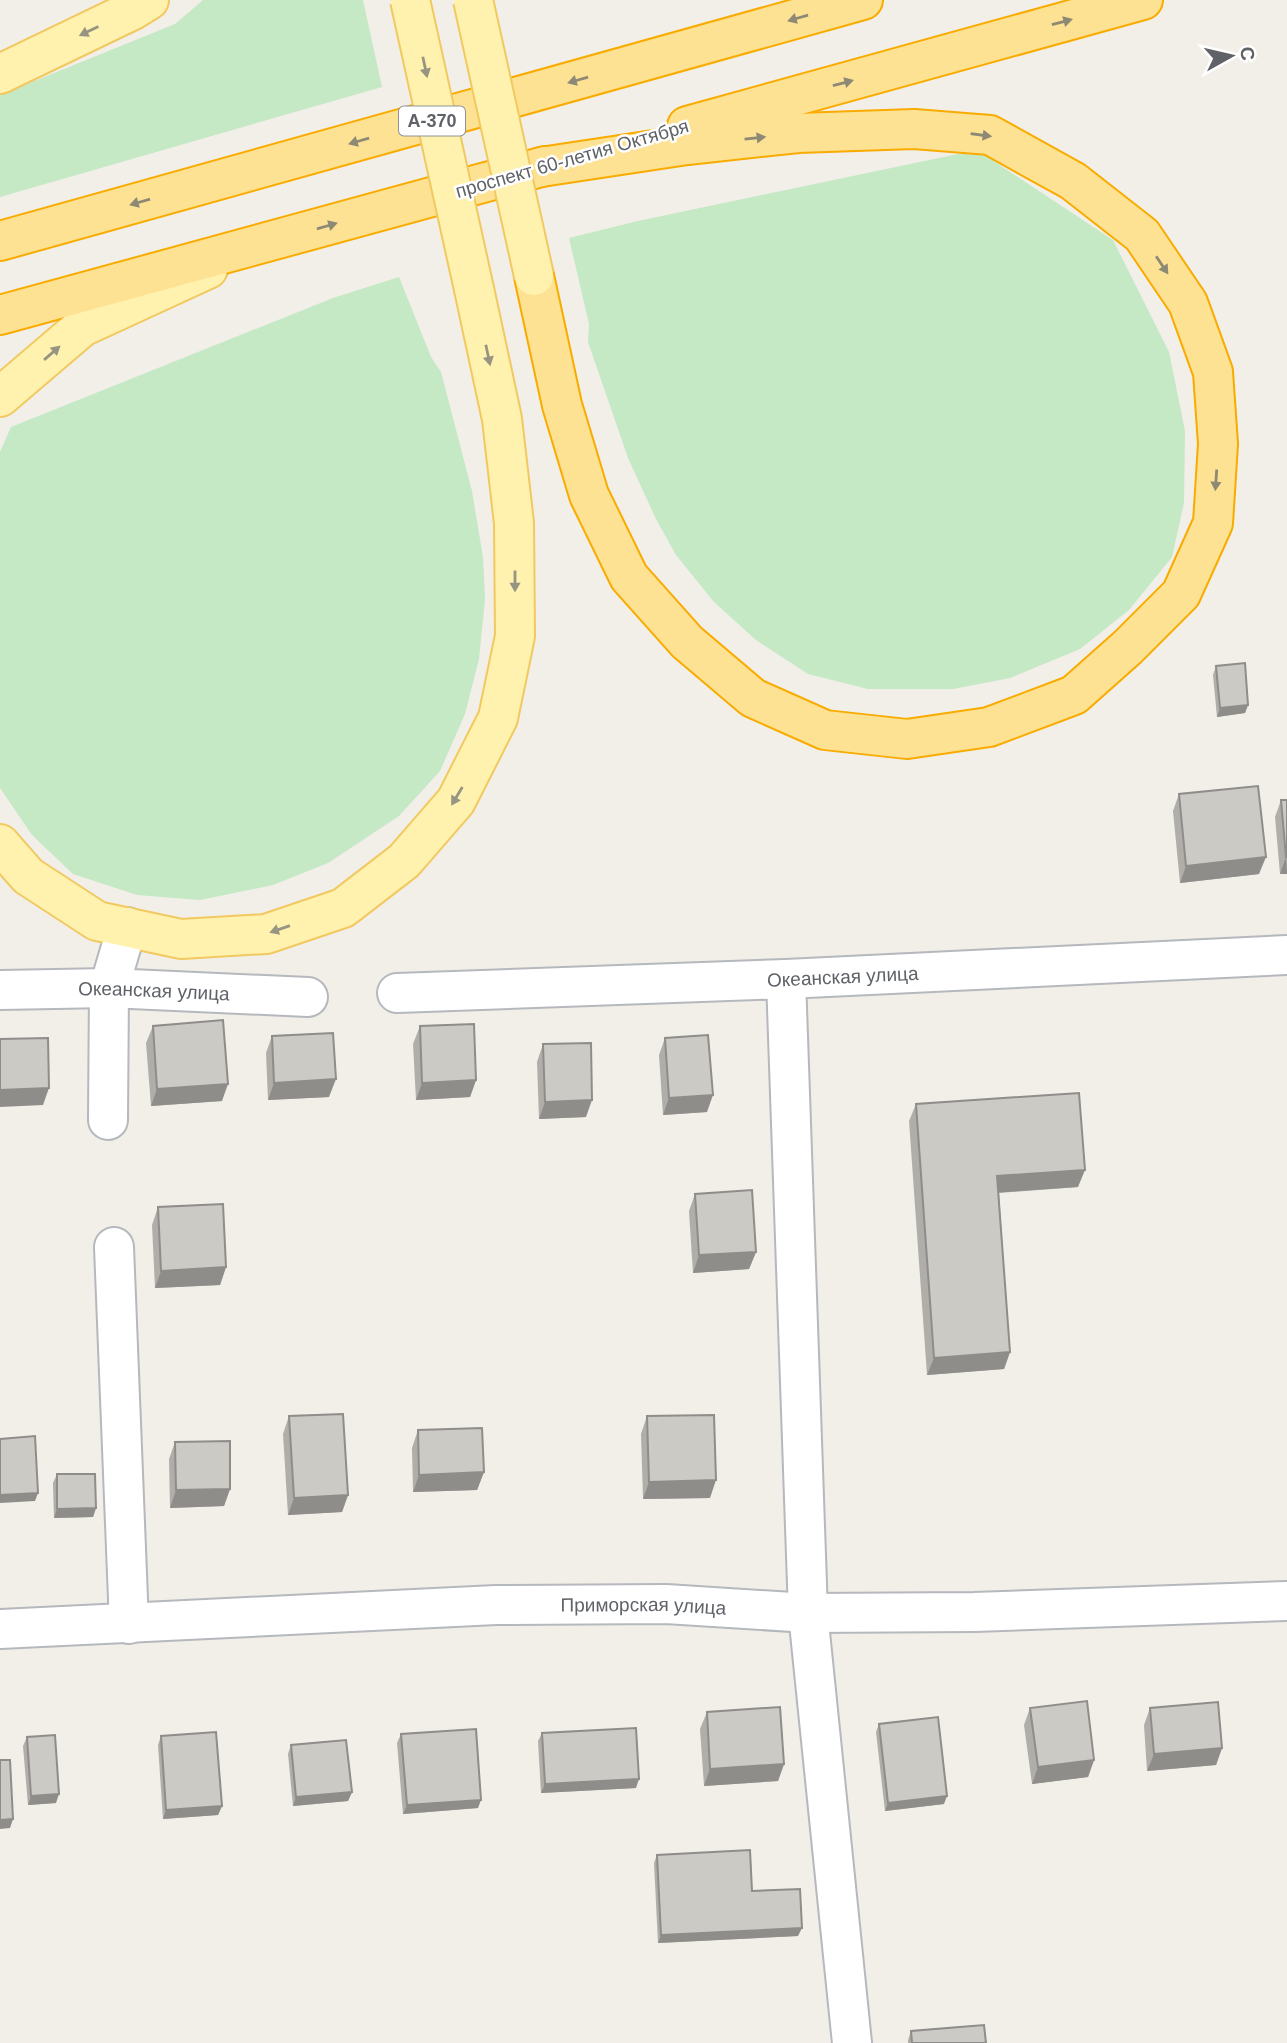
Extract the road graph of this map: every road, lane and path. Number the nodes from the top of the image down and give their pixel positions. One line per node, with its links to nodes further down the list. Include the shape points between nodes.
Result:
1 (149, 0): 6 (main road, one-way to 6)
2 (410, 0): 14 (main road, one-way to 14, bridge, via 504,432 514,523 515,636 498,718 456,801 404,861 343,908 266,934 181,939)
3 (473, 0): 10 (main road, bridge)
4 (863, 0): 8 (highway, А-370, one-way to 8)
5 (1143, 0): 7 (highway, проспект 60-летия Октября, one-way to 5)
6 (0, 74)
7 (541, 167): 9 (highway, проспект 60-летия Октября, one-way to 7); 10 (highway, one-way to 10, via 798,133 914,129 990,135 1073,181 1142,235 1188,303 1213,372 1218,444 1213,523 1181,594 1074,695 989,727 907,739 825,730 753,698 687,642 629,577 589,495 562,405)
8 (0, 241)
9 (261, 245): 11 (highway, проспект 60-летия Октября); 12 (main road, one-way to 9, via 82,327)
10 (534, 276)
11 (0, 315)
12 (0, 397)
13 (0, 844): 14 (main road, via 28,876 97,920)
14 (127, 927): 17 (street)
15 (1287, 955): 16 (street, Океанская улица)
16 (786, 979): 19 (street, Океанская улица); 24 (street)
17 (109, 988): 18 (street, Океанская улица); 20 (street, Океанская улица); 21 (street)
18 (0, 990)
19 (397, 993)
20 (308, 997)
21 (108, 1121)
22 (114, 1247): 25 (street)
23 (1287, 1601): 24 (street, Приморская улица)
24 (808, 1613): 25 (street, Приморская улица, via 666,1604 496,1605); 27 (street)
25 (130, 1624): 26 (street, Приморская улица)
26 (0, 1629)
27 (852, 2043)

